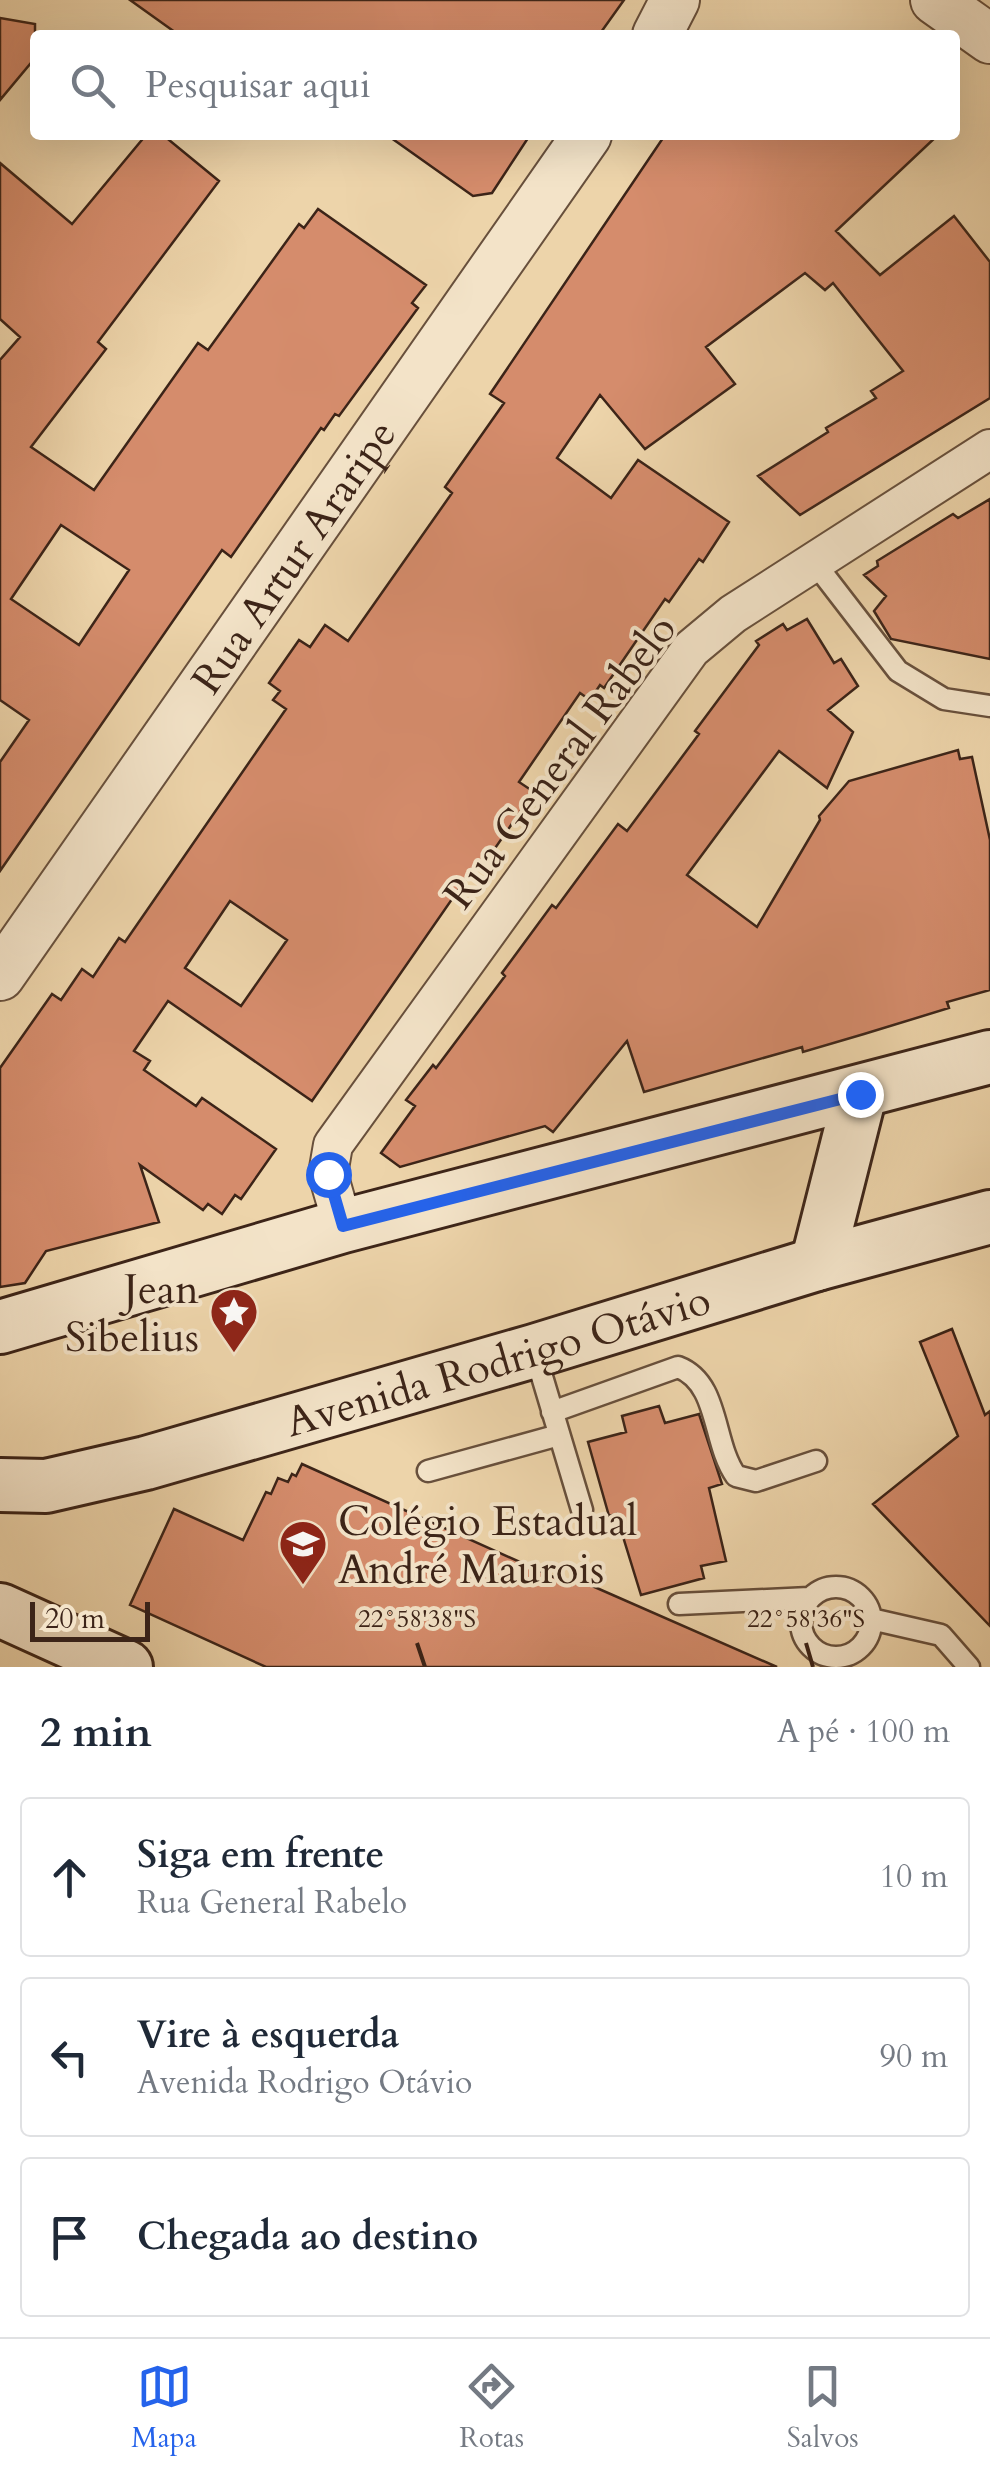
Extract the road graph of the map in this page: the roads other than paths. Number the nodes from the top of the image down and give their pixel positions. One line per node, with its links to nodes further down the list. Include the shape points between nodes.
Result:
1 (935, 0): 2 (street)
2 (990, 39)
3 (584, 140): 7 (street, Rua Artur Araripe)
4 (990, 449): 5 (street, Rua General Rabelo)
5 (814, 562): 6 (lane, via 898,670 944,699); 11 (street, Rua General Rabelo, via 691,649 334,1145 328,1174)
6 (990, 706)
7 (0, 976)
8 (990, 1057): 9 (main road)
9 (860, 1094): 11 (main road); 12 (main road)
10 (990, 1217): 12 (main road, Avenida Rodrigo Otávio)
11 (343, 1226): 13 (main road)
12 (817, 1264): 14 (main road, Avenida Rodrigo Otávio)
13 (0, 1327)
14 (534, 1351): 15 (lane); 19 (main road, Avenida Rodrigo Otávio, via 94,1477)
15 (552, 1412): 16 (lane); 17 (lane, via 678,1367 706,1393 736,1476 756,1481)
16 (559, 1435): 18 (lane); 20 (lane)
17 (816, 1462)
18 (428, 1472)
19 (1, 1486)
20 (582, 1510)
21 (809, 1598): 22 (lane); 24 (lane, via 841,1587 861,1597); 24 (lane, via 802,1632 825,1656 858,1650)
22 (678, 1604)
23 (0, 1610): 25 (main road)
24 (871, 1618): 26 (lane, via 940,1636)
25 (126, 1667)
26 (969, 1667)

